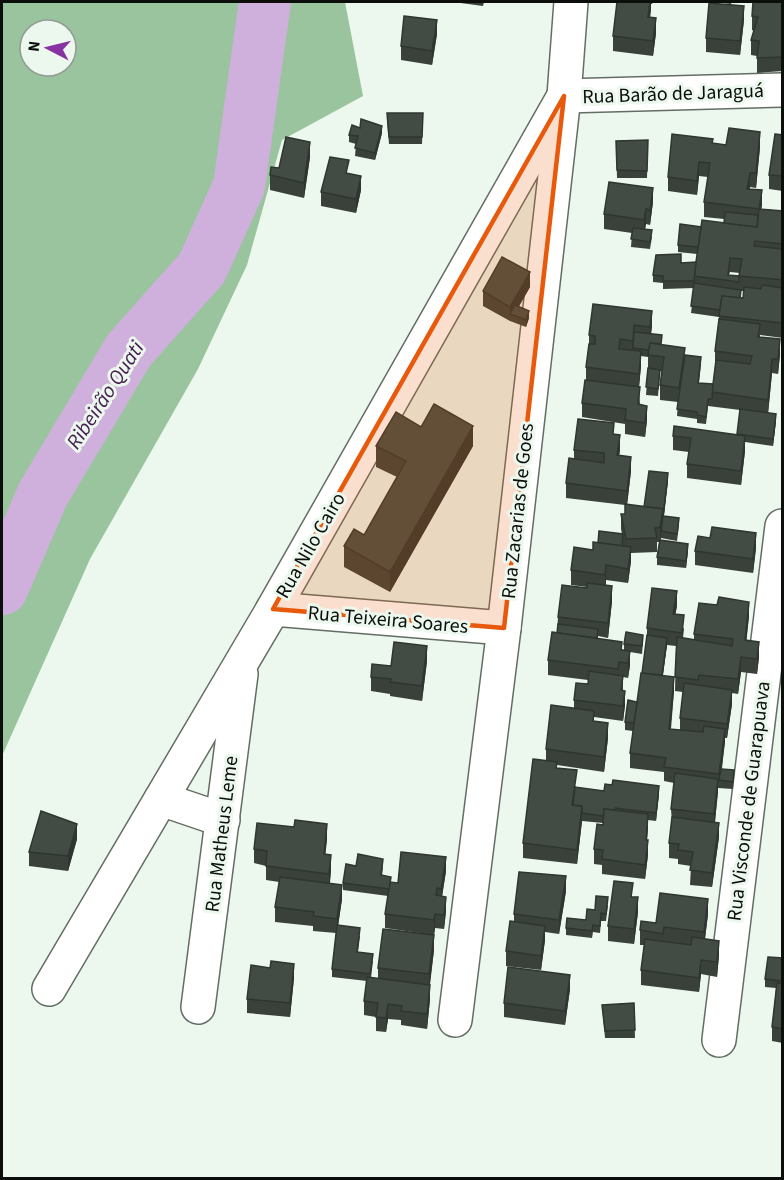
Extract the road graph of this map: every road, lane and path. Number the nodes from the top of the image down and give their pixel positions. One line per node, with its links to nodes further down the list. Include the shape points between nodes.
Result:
1 (572, 2): 3 (street, Rua Zacarias de Goes)
2 (783, 90): 3 (street, Rua Barão de Jaraguá)
3 (564, 96): 5 (street, Rua Nilo Cairo); 6 (street, Rua Zacarias de Goes)
4 (783, 526): 13 (street, Rua Visconde de Guarapuava)
5 (273, 609): 6 (street, Rua Teixeira Soares); 7 (street, Rua Nilo Cairo)
6 (504, 628): 12 (street, Rua Zacarias de Goes)
7 (243, 660): 8 (street, Rua Nilo Cairo); 9 (street, Rua Matheus Leme)
8 (161, 799): 9 (street); 10 (street, Rua Nilo Cairo)
9 (222, 820): 11 (street, Rua Matheus Leme)
10 (49, 989)
11 (198, 1007)
12 (456, 1020)
13 (719, 1040)

